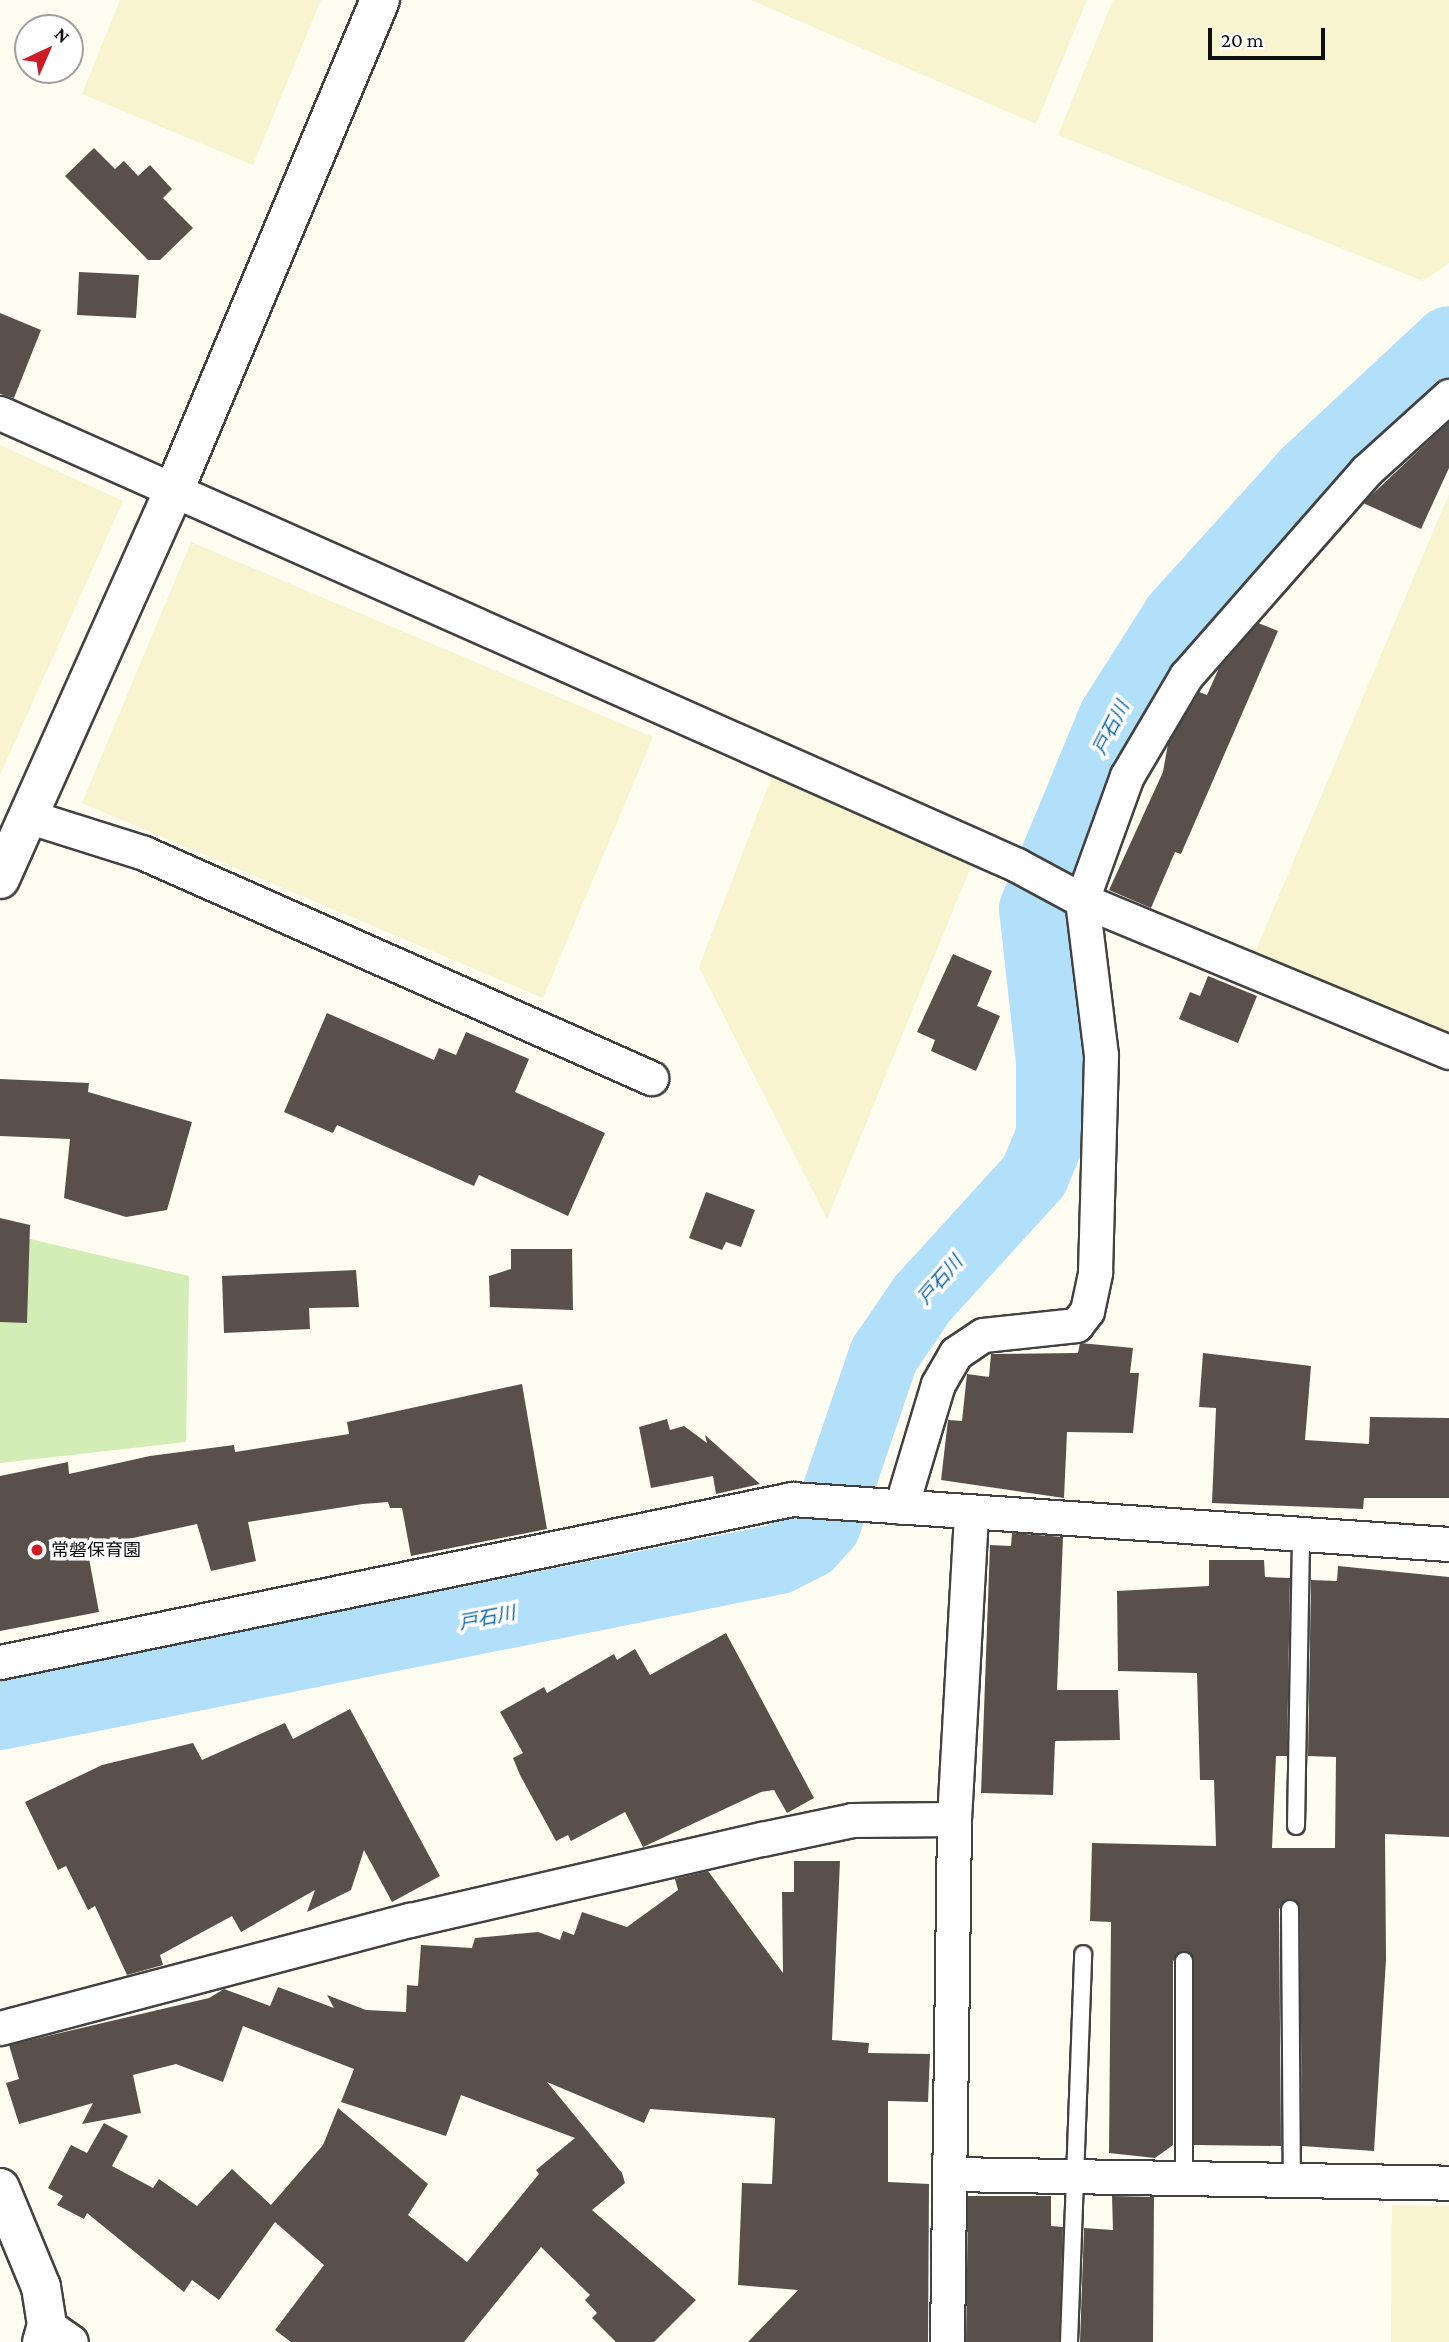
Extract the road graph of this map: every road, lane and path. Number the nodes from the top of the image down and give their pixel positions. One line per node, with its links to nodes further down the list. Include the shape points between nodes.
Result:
1 (380, 0): 4 (street)
2 (1449, 396): 7 (street, via 1366,471 1186,676 1127,776)
3 (0, 413): 4 (street)
4 (175, 488): 5 (street); 7 (street)
5 (27, 816): 6 (street); 9 (street, via 144,853)
6 (0, 879)
7 (1075, 895): 8 (street); 10 (street, via 1101,1055 1095,1272 1087,1311 1076,1325 983,1335 956,1353 938,1384)
8 (1449, 1052)
9 (651, 1078)
10 (891, 1507): 11 (street); 14 (street, via 806,1501)
11 (971, 1512): 12 (street); 15 (street)
12 (1301, 1534): 13 (street); 16 (lane)
13 (1449, 1544)
14 (0, 1662)
15 (954, 1819): 20 (street, via 852,1820 762,1839 410,1920); 21 (street)
16 (1296, 1826)
17 (1290, 1909): 24 (lane)
18 (1083, 1954): 22 (lane)
19 (1184, 1961): 23 (lane)
20 (0, 2028)
21 (951, 2174): 22 (street); 28 (street)
22 (1073, 2175): 23 (street); 29 (lane)
23 (1184, 2176): 24 (street)
24 (1292, 2181): 25 (street)
25 (1449, 2183)
26 (0, 2188): 27 (street, via 41,2287)
27 (53, 2336)
28 (947, 2342)
29 (1069, 2342)

